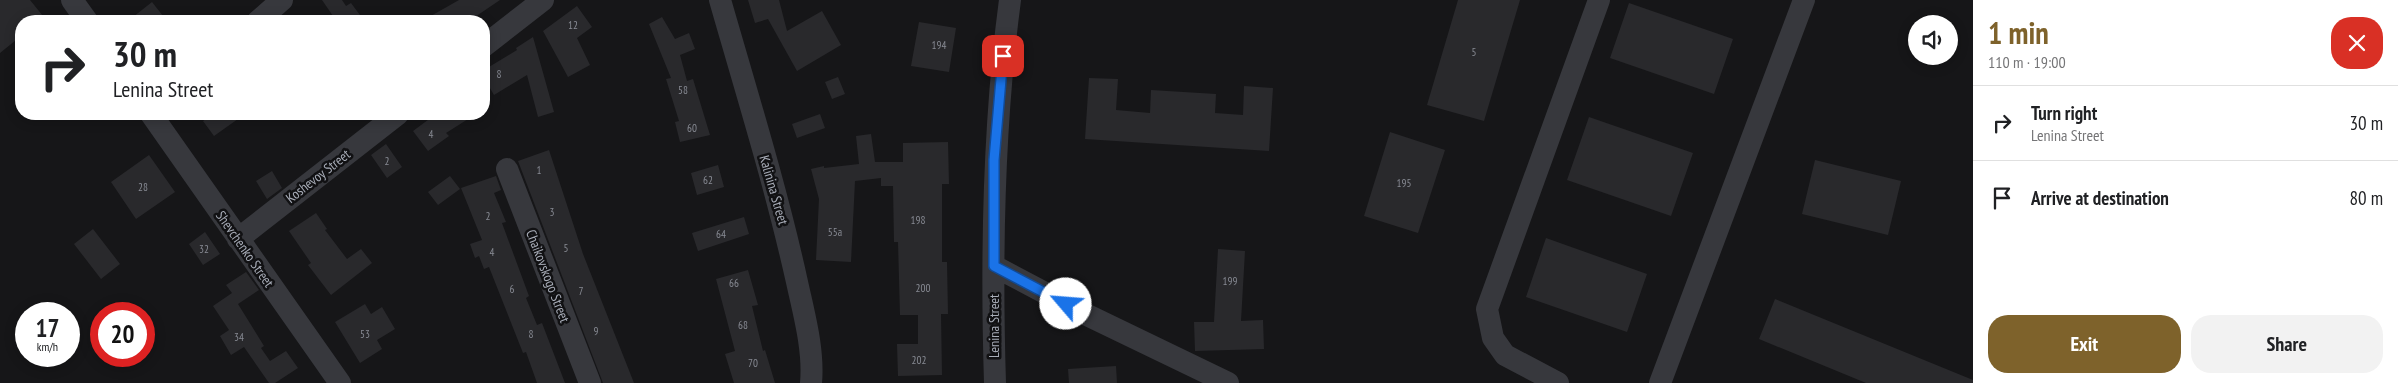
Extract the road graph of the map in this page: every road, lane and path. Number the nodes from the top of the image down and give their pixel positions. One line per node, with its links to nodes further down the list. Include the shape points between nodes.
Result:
1 (72, 0): 8 (street)
2 (282, 0): 9 (street)
3 (543, 0): 10 (street)
4 (720, 0): 16 (street, Kalinina Street, via 783,218 808,332)
5 (1010, 0): 15 (street, Lenina Street, via 994,160)
6 (1599, 0): 21 (street, via 1487,309 1493,338 1506,355)
7 (1804, 0): 22 (street)
8 (83, 15)
9 (265, 15)
10 (490, 41)
11 (157, 120): 14 (street, Shevchenko Street)
12 (390, 120): 14 (street, Koshevoy Street)
13 (507, 169): 18 (street, Chaikovskogo Street)
14 (238, 239): 17 (street, Shevchenko Street)
15 (994, 266): 19 (street, Lenina Street); 20 (street)
16 (813, 379)
17 (340, 383)
18 (590, 383)
19 (995, 383)
20 (1228, 383)
21 (1558, 383)
22 (1660, 383)

